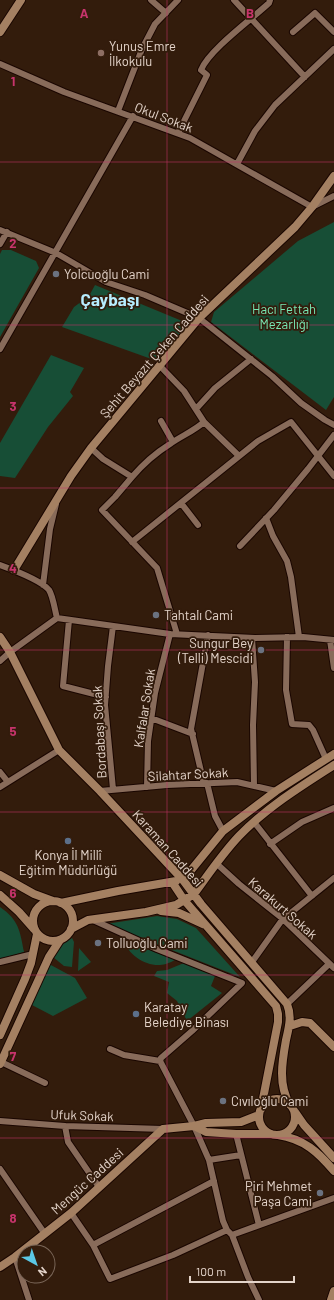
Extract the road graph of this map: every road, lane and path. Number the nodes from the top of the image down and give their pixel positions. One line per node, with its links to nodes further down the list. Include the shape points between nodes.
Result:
1 (21, 0): 8 (main road)
2 (151, 0): 6 (street)
3 (178, 0): 6 (street)
4 (234, 0): 7 (street)
5 (270, 0): 7 (street)
6 (166, 13): 15 (street, via 155,24 142,49)
7 (251, 19): 14 (street); 17 (street, via 213,52 202,67 201,70 207,75)
8 (3, 22): 9 (main road)
9 (0, 32)
10 (293, 32): 11 (street, via 315,13)
11 (334, 32)
12 (334, 49): 14 (street)
13 (0, 64): 15 (street, Okul Sokak, via 64,92)
14 (305, 77): 18 (street, via 275,105 255,131)
15 (118, 111): 16 (street, Okul Sokak)
16 (133, 116): 17 (street, Okul Sokak); 25 (street)
17 (178, 133): 18 (street, Okul Sokak)
18 (237, 164): 21 (street, Okul Sokak)
19 (334, 176): 21 (main road, Şehit Beyazıt Çeken Caddesi)
20 (334, 196): 21 (street)
21 (312, 207): 26 (main road, Şehit Beyazıt Çeken Caddesi, via 296,227)
22 (0, 230): 23 (street)
23 (7, 232): 24 (street); 25 (street)
24 (0, 244)
25 (56, 253): 26 (street, via 106,282); 27 (street)
26 (199, 318): 28 (street); 29 (main road, Şehit Beyazıt Çeken Caddesi)
27 (0, 349)
28 (251, 359): 30 (street, via 215,388); 33 (street, via 301,403)
29 (160, 366): 30 (street, via 184,391); 36 (main road, Şehit Beyazıt Çeken Caddesi)
30 (196, 409): 32 (street)
31 (161, 420): 35 (street)
32 (204, 422): 35 (street, via 197,429); 37 (street)
33 (334, 425)
34 (334, 435): 38 (street)
35 (173, 442): 40 (street, via 147,460)
36 (91, 448): 40 (street, via 103,459); 41 (main road, Şehit Beyazıt Çeken Caddesi)
37 (239, 456): 38 (street, via 258,441 291,422); 42 (street)
38 (318, 456): 39 (street); 43 (street)
39 (334, 476)
40 (132, 477): 45 (street, via 102,510)
41 (58, 496): 48 (main road, Şehit Beyazıt Çeken Caddesi); 49 (street, via 50,529)
42 (181, 503): 44 (street); 45 (street)
43 (266, 518): 46 (street); 58 (street, via 287,561)
44 (198, 526)
45 (132, 542): 54 (street, via 157,568)
46 (240, 546)
47 (0, 565): 48 (street)
48 (14, 570): 49 (street)
49 (42, 585): 50 (street, via 49,590)
50 (57, 618): 51 (street); 61 (street)
51 (68, 620): 52 (street); 64 (street, via 63,686)
52 (113, 626): 53 (street); 64 (street, Bordabaşı Sokak)
53 (170, 634): 54 (street); 65 (street, Kalfalar Sokak)
54 (177, 634): 55 (street)
55 (208, 635): 59 (street); 66 (street)
56 (0, 637): 61 (main road, Karaman Caddesi)
57 (287, 637): 58 (street); 59 (street); 69 (street, via 286,690 292,724 309,725)
58 (299, 637): 60 (street)
59 (252, 638): 74 (street, via 255,682)
60 (332, 640): 63 (street)
61 (10, 652): 62 (street); 67 (main road, Karaman Caddesi)
62 (0, 661)
63 (334, 668)
64 (106, 697): 77 (street, Bordabaşı Sokak)
65 (151, 718): 66 (street); 75 (street, Kalfalar Sokak)
66 (193, 734): 73 (street)
67 (59, 750): 72 (street); 78 (main road, Karaman Caddesi)
68 (334, 754): 69 (main road)
69 (326, 759): 79 (main road)
70 (334, 765): 81 (main road, via 299,786)
71 (0, 772): 72 (street)
72 (8, 782): 76 (street)
73 (205, 784): 74 (street, Silahtar Sokak, via 237,782); 75 (street, Silahtar Sokak); 82 (street, via 215,816)
74 (254, 785): 79 (street, Silahtar Sokak)
75 (147, 786): 77 (street, Silahtar Sokak)
76 (0, 788)
77 (113, 789): 78 (street, Silahtar Sokak)
78 (100, 790): 87 (main road, Karaman Caddesi)
79 (276, 791): 82 (main road)
80 (334, 808): 83 (street, via 302,822)
81 (254, 822): 83 (street); 84 (main road)
82 (223, 831): 87 (main road)
83 (270, 844): 91 (street)
84 (217, 864): 89 (main road); 95 (street, Karakurt Sokak)
85 (0, 875): 93 (main road, via 34,894)
86 (334, 878): 91 (street)
87 (183, 880): 88 (main road); 89 (main road, Karaman Caddesi)
88 (172, 882): 92 (main road, Karaman Caddesi); 93 (main road)
89 (194, 894): 92 (main road); 103 (main road, Karaman Caddesi)
90 (0, 895): 99 (main road)
91 (312, 896): 95 (street)
92 (184, 900): 94 (main road, via 176,905); 97 (main road, Karaman Caddesi)
93 (59, 902): 98 (main road, via 70,912); 99 (main road, via 44,903 35,912 33,918)
94 (154, 910): 96 (main road); 97 (main road, via 179,913)
95 (283, 919): 103 (street); 104 (street, Karakurt Sokak)
96 (93, 920): 98 (main road); 110 (street, via 157,949 242,982 160,1058)
97 (207, 926): 114 (main road, Karaman Caddesi, via 271,1000 278,1014)
98 (71, 929): 100 (main road)
99 (36, 931): 100 (main road, via 47,940); 101 (main road)
100 (60, 940): 111 (main road, via 48,957)
101 (33, 954): 102 (street); 107 (main road, via 25,979)
102 (0, 962)
103 (252, 962): 105 (main road, Karaman Caddesi)
104 (332, 966): 105 (street)
105 (287, 1004): 106 (main road)
106 (290, 1026): 108 (main road, via 302,1022 310,1023); 113 (main road, via 282,1071 284,1093)
107 (0, 1035)
108 (334, 1048)
109 (110, 1049): 110 (street, via 124,1055)
110 (160, 1061): 117 (street)
111 (0, 1063): 112 (street)
112 (45, 1083)
113 (291, 1107): 114 (main road, via 285,1101 274,1099); 120 (main road, via 294,1120 292,1126 284,1133); 122 (main road)
114 (260, 1112): 117 (main road, via 241,1122); 120 (main road, via 262,1127)
115 (0, 1122): 116 (street, Ufuk Sokak)
116 (65, 1126): 118 (street, Ufuk Sokak); 127 (street, via 68,1142)
117 (194, 1126): 118 (main road); 119 (main road, via 206,1132); 123 (street)
118 (163, 1128): 127 (main road, Mengüc Caddesi)
119 (236, 1134): 120 (main road); 121 (street)
120 (275, 1134): 125 (main road, via 291,1137 312,1148)
121 (241, 1155): 123 (street); 130 (street)
122 (334, 1158)
123 (209, 1160): 126 (street)
124 (0, 1169): 132 (street)
125 (334, 1171)
126 (214, 1181): 131 (street, via 223,1221); 133 (street)
127 (99, 1187): 129 (main road, Mengüc Caddesi)
128 (334, 1198): 130 (street)
129 (71, 1214): 132 (main road, Mengüc Caddesi); 133 (street)
130 (259, 1225): 131 (street)
131 (229, 1233): 133 (street, via 110,1279); 138 (street)
132 (45, 1234): 134 (main road, Mengüc Caddesi)
133 (93, 1245)
134 (15, 1257): 135 (main road, Mengüc Caddesi); 137 (street)
135 (0, 1267)
136 (334, 1291): 139 (main road)
137 (29, 1300)
138 (259, 1300)
139 (331, 1300)

